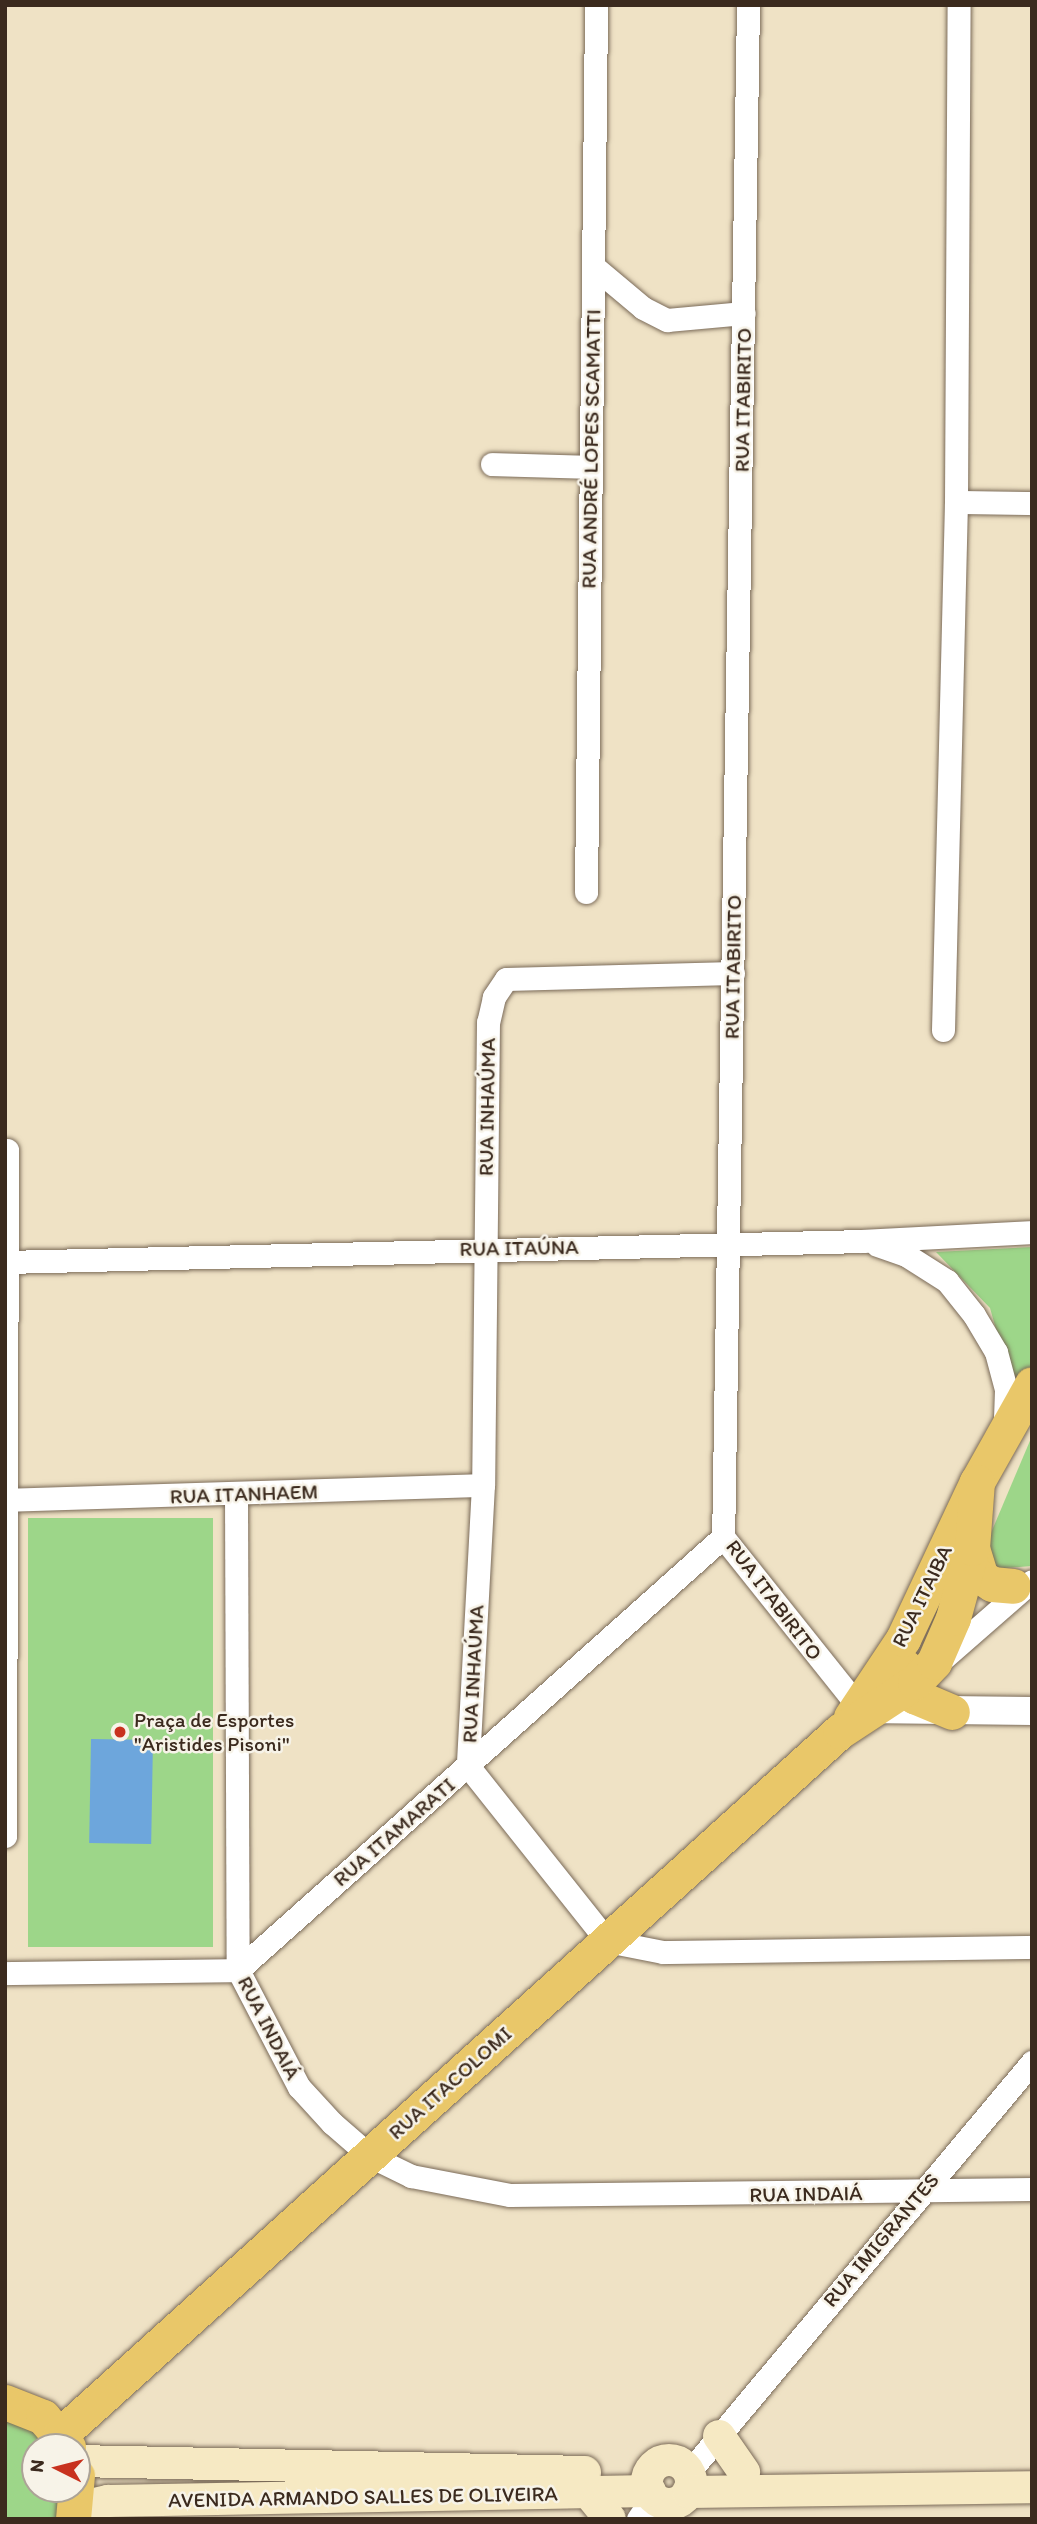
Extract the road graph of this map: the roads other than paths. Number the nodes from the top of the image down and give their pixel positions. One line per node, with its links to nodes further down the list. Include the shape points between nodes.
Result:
1 (596, 5): 4 (street, RUA ANDRÉ LOPES SCAMATTI)
2 (748, 5): 5 (street, RUA ITABIRITO)
3 (959, 5): 8 (street)
4 (593, 266): 5 (street, via 643,308 667,320); 7 (street, RUA ANDRÉ LOPES SCAMATTI)
5 (744, 313): 11 (street, RUA ITABIRITO)
6 (492, 464): 7 (street)
7 (592, 467): 10 (street, RUA ANDRÉ LOPES SCAMATTI)
8 (956, 502): 9 (street); 12 (street)
9 (1032, 503)
10 (586, 892)
11 (733, 973): 16 (street, RUA ITABIRITO); 17 (street, RUA INHAÚMA, via 506,979 494,997 488,1022)
12 (943, 1030)
13 (7, 1150): 18 (street)
14 (1032, 1232): 15 (street, RUA ITAÚNA)
15 (863, 1241): 16 (street, RUA ITAÚNA); 20 (street, via 906,1255 947,1281 974,1315 996,1352 1006,1390)
16 (728, 1244): 17 (street, RUA ITAÚNA); 25 (street, RUA ITABIRITO)
17 (485, 1249): 18 (street, RUA ITAÚNA); 22 (street, RUA INHAÚMA)
18 (7, 1262): 24 (street)
19 (1032, 1384): 20 (main road, RUA ITAIBA)
20 (1005, 1434): 21 (main road, RUA ITAIBA)
21 (977, 1482): 26 (main road, RUA ITAIBA); 29 (main road, RUA ITAIBA)
22 (483, 1485): 23 (street, RUA ITANHAEM); 36 (street, RUA INHAÚMA)
23 (236, 1495): 24 (street, RUA ITANHAEM); 40 (street, RUA INDAIÁ)
24 (7, 1500): 35 (street)
25 (723, 1537): 34 (street, RUA ITABIRITO); 36 (street, RUA ITAMARATI)
26 (972, 1548): 27 (main road, via 981,1577 992,1584); 28 (main road, RUA ITAIBA)
27 (1026, 1582): 28 (street); 31 (street)
28 (959, 1595): 29 (main road); 31 (main road, RUA ITAIBA, via 934,1662)
29 (920, 1604): 30 (main road, RUA ITAIBA)
30 (903, 1639): 31 (main road); 34 (main road, RUA ITAIBA)
31 (911, 1685): 33 (main road, via 924,1704); 34 (main road, RUA ITAIBA)
32 (1032, 1711): 33 (street)
33 (952, 1712): 34 (street)
34 (857, 1716): 38 (main road, RUA ITACOLOMI)
35 (6, 1763): 37 (street)
36 (468, 1766): 38 (street, RUA INHAÚMA); 40 (street, RUA ITAMARATI)
37 (5, 1836)
38 (607, 1941): 39 (street, via 663,1952); 43 (main road, RUA ITACOLOMI)
39 (1032, 1947)
40 (238, 1970): 41 (street); 43 (street, RUA INDAIÁ, via 299,2087)
41 (5, 1973)
42 (1032, 2062): 45 (street, RUA IMIGRANTES)
43 (370, 2155): 45 (street, RUA INDAIÁ, via 411,2176 510,2195); 49 (main road, RUA ITACOLOMI)
44 (1032, 2189): 45 (street, RUA INDAIÁ)
45 (920, 2192): 47 (street, RUA IMIGRANTES)
46 (5, 2402): 48 (main road, via 43,2417)
47 (725, 2428): 52 (main road); 55 (street, RUA IMIGRANTES)
48 (56, 2433)
49 (84, 2433)
50 (91, 2450): 55 (main road, AVENIDA ARMANDO SALLES DE OLIVEIRA)
51 (1032, 2466): 53 (main road, AVENIDA ARMANDO SALLES DE OLIVEIRA)
52 (744, 2472): 53 (main road, AVENIDA ARMANDO SALLES DE OLIVEIRA); 55 (main road, AVENIDA ARMANDO SALLES DE OLIVEIRA)
53 (805, 2481): 54 (main road, AVENIDA ARMANDO SALLES DE OLIVEIRA); 55 (main road, AVENIDA ARMANDO SALLES DE OLIVEIRA)
54 (1032, 2487)
55 (667, 2490): 56 (main road, AVENIDA ARMANDO SALLES DE OLIVEIRA)
56 (589, 2493): 57 (main road, AVENIDA ARMANDO SALLES DE OLIVEIRA); 58 (main road)
57 (91, 2500)
58 (610, 2519)

